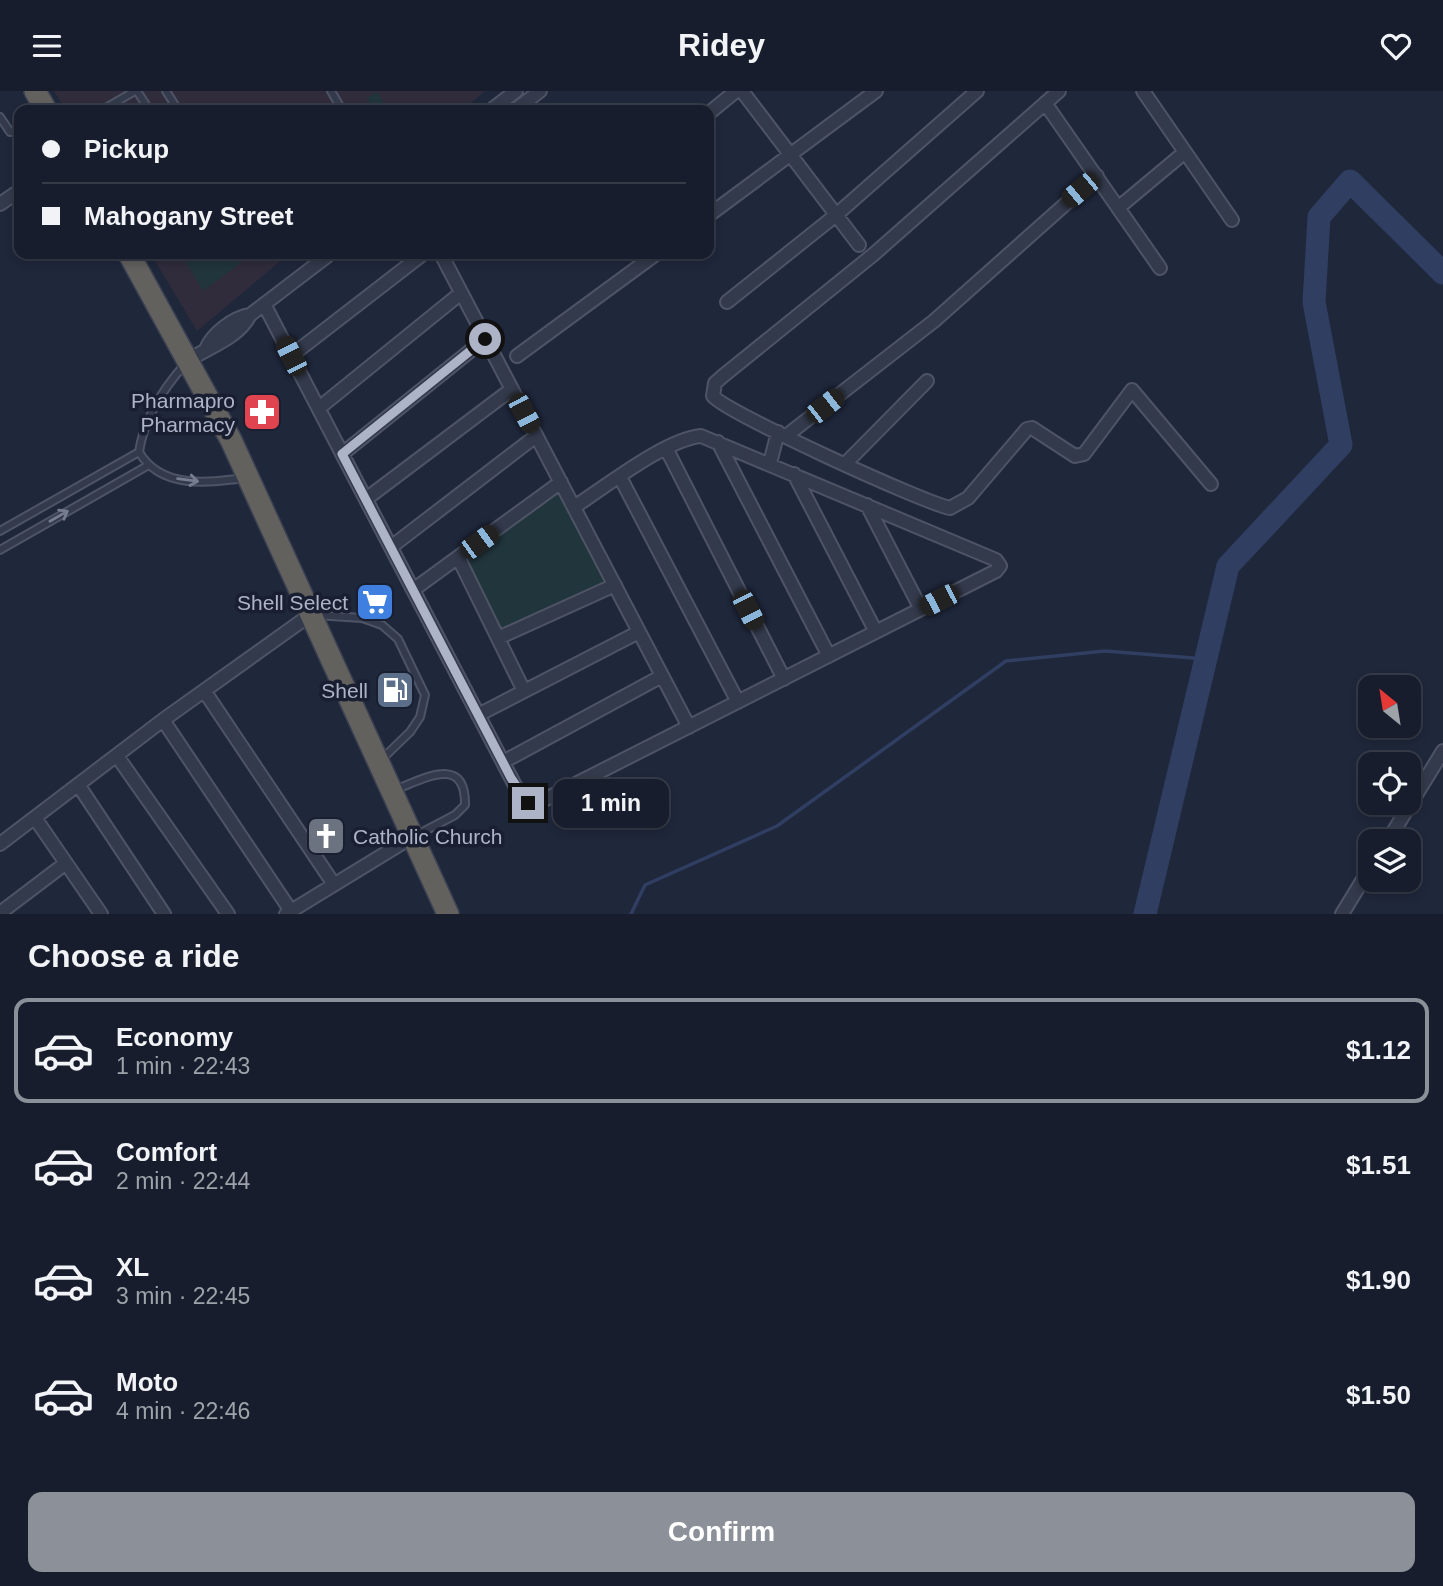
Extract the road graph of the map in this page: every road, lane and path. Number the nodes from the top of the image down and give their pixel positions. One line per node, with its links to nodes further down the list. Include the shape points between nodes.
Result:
1 (136, 91): 10 (lane)
2 (516, 91): 11 (street)
3 (540, 91): 12 (street)
4 (876, 91): 17 (street)
5 (977, 91): 21 (street)
6 (1059, 91): 9 (street)
7 (1143, 91): 16 (street)
8 (745, 93): 13 (street); 17 (street)
9 (1045, 103): 18 (street); 40 (street, via 874,254 715,383 713,396 719,403)
10 (111, 105)
11 (498, 105)
12 (522, 105)
13 (714, 110)
14 (0, 117): 15 (lane)
15 (14, 132)
16 (1185, 152): 19 (street); 22 (street)
17 (791, 155): 20 (street); 21 (street)
18 (1097, 176): 19 (street); 40 (street, via 934,321)
19 (1118, 208): 29 (street)
20 (714, 211)
21 (836, 215): 23 (street); 31 (street)
22 (1232, 220)
23 (859, 245)
24 (132, 259): 34 (highway)
25 (323, 259): 32 (street)
26 (416, 259): 35 (street)
27 (444, 259): 30 (street)
28 (649, 259): 36 (street)
29 (1160, 268)
30 (461, 293): 33 (street); 39 (street)
31 (727, 302)
32 (264, 304): 34 (street, via 210,339); 35 (street)
33 (485, 339): 38 (street); 45 (street)
34 (197, 355): 44 (lane, via 170,380 147,420); 50 (highway)
35 (291, 356): 39 (street)
36 (517, 356)
37 (927, 381): 47 (street)
38 (512, 389): 41 (street); 54 (street)
39 (319, 408): 45 (street)
40 (782, 434): 46 (street); 47 (street)
41 (537, 436): 52 (street); 58 (street)
42 (718, 442): 43 (street, via 690,437); 46 (street); 68 (street)
43 (666, 448): 51 (street); 70 (street)
44 (139, 452): 48 (lane); 57 (lane)
45 (342, 454): 54 (street)
46 (770, 464): 49 (street)
47 (845, 464): 53 (street, via 946,507 956,506 1027,429 1075,456 1084,454 1132,390)
48 (147, 466): 50 (lane, one-way to 50, via 191,482); 59 (lane, one-way to 48)
49 (794, 474): 55 (street); 66 (street)
50 (248, 477): 64 (highway)
51 (620, 477): 56 (street); 73 (street)
52 (561, 482): 56 (street); 60 (street)
53 (1211, 484)
54 (366, 499): 58 (street)
55 (867, 505): 63 (street); 63 (street, via 998,562 996,571)
56 (573, 507): 61 (street)
57 (0, 531)
58 (391, 547): 62 (street)
59 (0, 550)
60 (458, 557): 62 (street); 67 (street)
61 (615, 585): 65 (street); 67 (street)
62 (413, 590): 74 (street)
63 (920, 610): 66 (street)
64 (310, 615): 72 (street); 80 (highway); 80 (lane, via 362,618 382,625 398,639 425,695 420,717 410,732)
65 (639, 632): 69 (street); 71 (street)
66 (876, 632): 68 (street)
67 (498, 638): 71 (street)
68 (829, 656): 70 (street)
69 (662, 677): 76 (street); 79 (street)
70 (784, 679): 73 (street)
71 (524, 691): 74 (street)
72 (205, 692): 75 (street); 88 (street)
73 (737, 702): 76 (street)
74 (478, 715): 79 (street)
75 (163, 720): 78 (street); 91 (street)
76 (689, 727): 79 (street, via 540,802 528,803 520,795)
77 (1443, 751): 84 (street)
78 (117, 756): 81 (street); 94 (street)
79 (503, 762)
80 (377, 763): 82 (highway)
81 (79, 786): 83 (street); 93 (street)
82 (391, 791): 85 (highway); 85 (lane, via 445,772 460,782 465,805)
83 (35, 818): 86 (street); 87 (street)
84 (1395, 829)
85 (412, 837): 88 (street); 95 (highway)
86 (0, 844)
87 (66, 863): 90 (street); 92 (street)
88 (333, 883): 91 (street)
89 (1358, 888): 96 (street)
90 (0, 913)
91 (288, 913)
92 (102, 914)
93 (164, 914)
94 (228, 914)
95 (448, 914)
96 (1342, 914)

